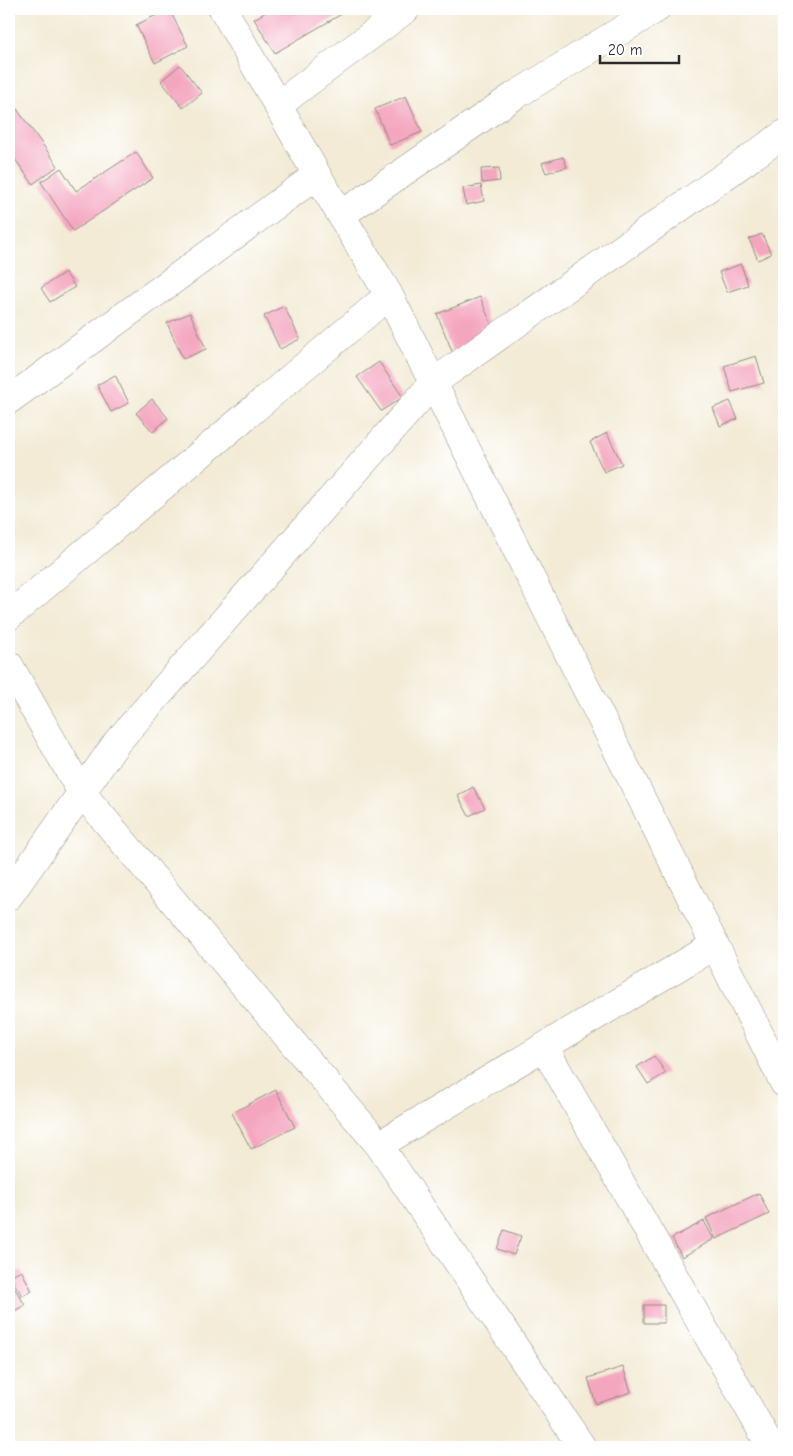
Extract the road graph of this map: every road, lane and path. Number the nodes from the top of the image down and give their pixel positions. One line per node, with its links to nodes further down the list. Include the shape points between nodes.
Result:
1 (223, 9): 4 (street)
2 (406, 9): 4 (street)
3 (656, 9): 7 (street, via 514,96)
4 (278, 106): 6 (street)
5 (784, 134): 9 (street)
6 (317, 175): 7 (street); 10 (street)
7 (341, 214): 8 (street)
8 (389, 295): 9 (street); 11 (street)
9 (434, 382): 13 (street, via 117,742); 15 (street)
10 (9, 400)
11 (9, 616)
12 (9, 665): 13 (street)
13 (82, 793): 14 (street); 18 (street)
14 (9, 896)
15 (715, 945): 16 (street); 17 (street)
16 (544, 1047): 18 (street); 20 (street)
17 (784, 1083)
18 (379, 1145): 19 (street)
19 (582, 1447)
20 (771, 1447)

